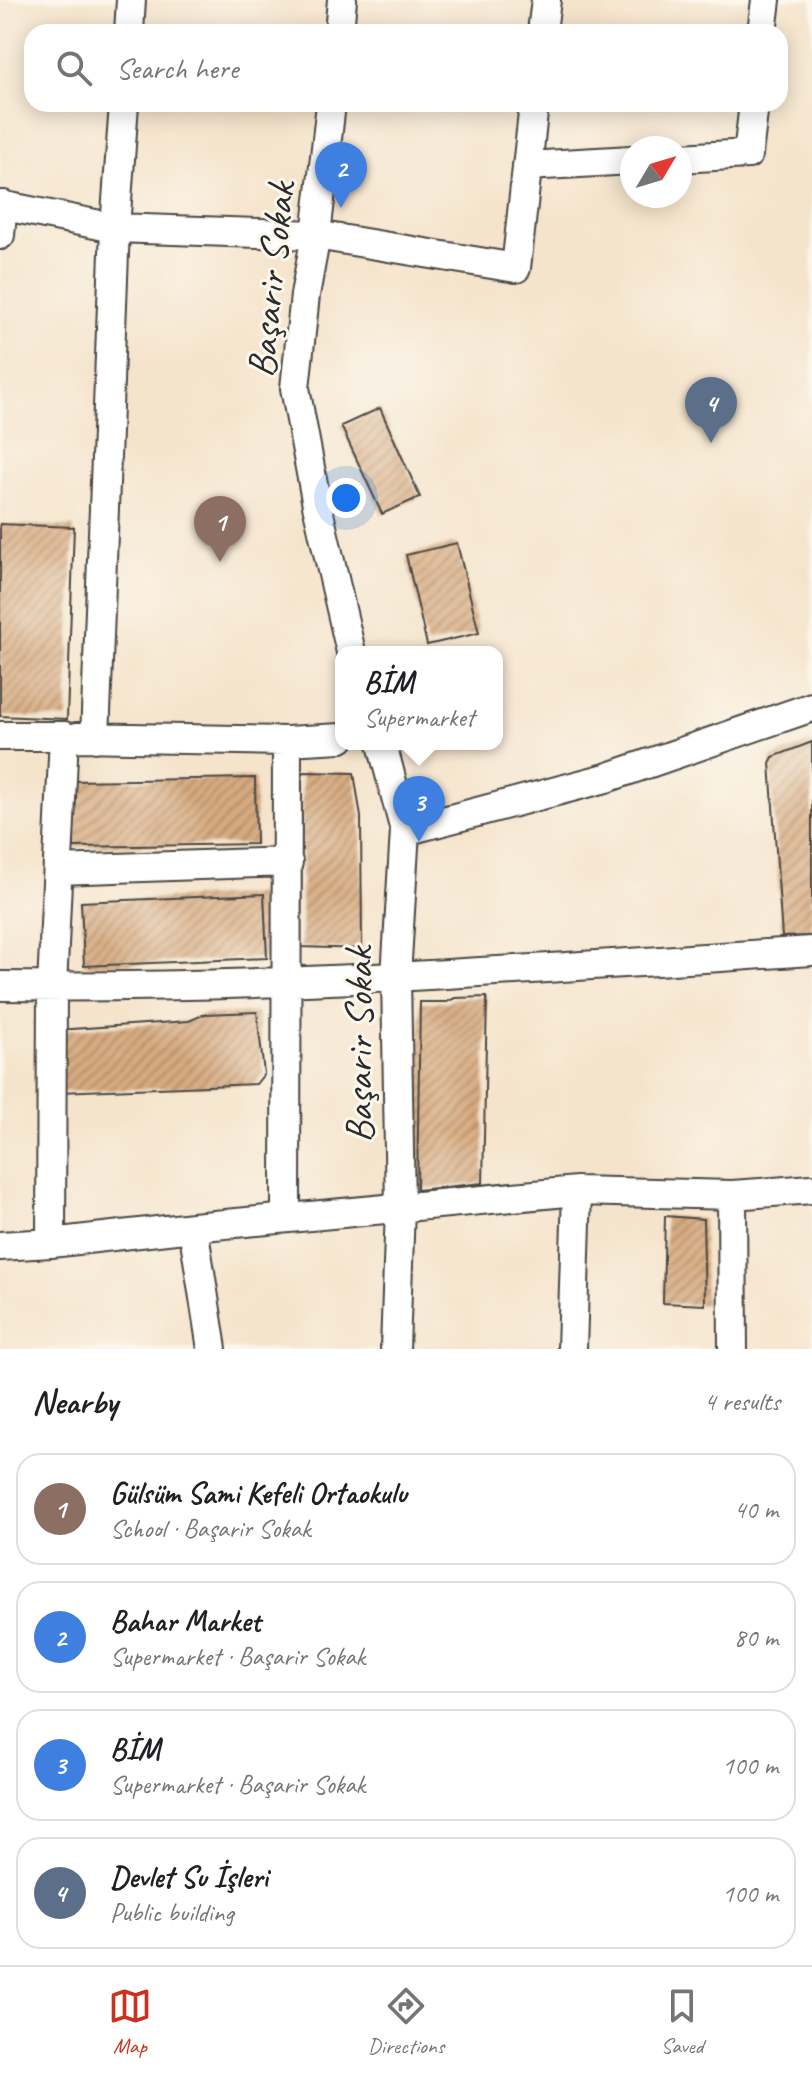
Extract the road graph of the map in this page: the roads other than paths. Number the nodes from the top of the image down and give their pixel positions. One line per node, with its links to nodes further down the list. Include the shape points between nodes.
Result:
1 (131, 0): 5 (street)
2 (342, 0): 6 (street)
3 (546, 0): 7 (street)
4 (766, 0): 8 (street)
5 (130, 24)
6 (340, 24)
7 (543, 24)
8 (763, 24)
9 (123, 112): 17 (street)
10 (330, 112): 19 (street, Başarir Sokak)
11 (533, 112): 15 (street)
12 (753, 112): 13 (street, via 748,154)
13 (692, 157)
14 (620, 161): 15 (street)
15 (527, 166): 19 (street, via 516,268)
16 (1, 205): 17 (street); 18 (street)
17 (115, 228): 19 (street); 24 (street)
18 (0, 235)
19 (316, 235): 20 (street, Başarir Sokak, via 295,388)
20 (350, 646)
21 (812, 707): 28 (street, via 606,778)
22 (0, 736): 23 (street)
23 (64, 736): 24 (street); 30 (street)
24 (95, 738): 26 (street)
25 (335, 738): 26 (street)
26 (287, 741): 29 (street)
27 (384, 750): 28 (street, Başarir Sokak)
28 (405, 831): 32 (street, Başarir Sokak)
29 (288, 862): 30 (street); 33 (street)
30 (58, 870): 35 (street)
31 (812, 951): 32 (street)
32 (396, 976): 33 (street); 39 (street, Başarir Sokak)
33 (285, 982): 35 (street); 40 (street)
34 (0, 986): 35 (street)
35 (52, 987): 42 (street)
36 (812, 1189): 38 (street)
37 (577, 1191): 38 (street); 39 (street); 46 (street)
38 (732, 1195): 47 (street)
39 (400, 1208): 40 (street); 45 (street, Başarir Sokak)
40 (286, 1218): 41 (street)
41 (193, 1227): 42 (street); 44 (street)
42 (51, 1243): 43 (street)
43 (0, 1246)
44 (212, 1349)
45 (395, 1349)
46 (572, 1349)
47 (733, 1349)

